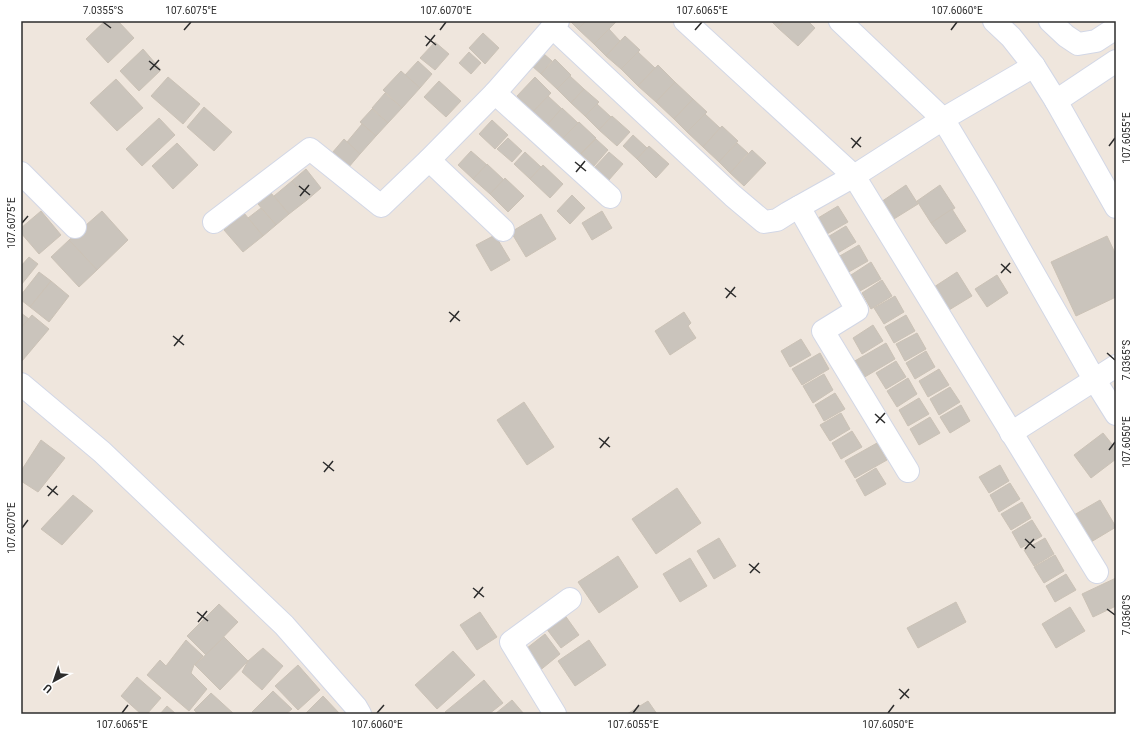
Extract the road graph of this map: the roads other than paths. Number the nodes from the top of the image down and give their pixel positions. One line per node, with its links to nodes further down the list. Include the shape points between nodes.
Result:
1 (685, 21): 14 (street)
2 (840, 21): 11 (street)
3 (994, 21): 8 (street)
4 (1050, 21): 6 (street, via 1078,44 1096,41)
5 (555, 24): 9 (street); 16 (street, via 727,190 764,222 777,220)
6 (1116, 28)
7 (1116, 61): 10 (street)
8 (1034, 66): 10 (street); 11 (street)
9 (495, 93): 12 (street); 15 (street)
10 (1056, 101): 17 (street)
11 (943, 119): 14 (street); 22 (street)
12 (429, 160): 18 (street, via 381,206 310,149); 20 (street)
13 (21, 173): 19 (street)
14 (854, 176): 16 (street); 25 (street)
15 (610, 197)
16 (799, 207): 26 (street, via 857,310 823,331)
17 (1116, 207)
18 (214, 222)
19 (75, 227)
20 (503, 230)
21 (1116, 366): 22 (street)
22 (1094, 379): 24 (street); 25 (street)
23 (21, 384): 29 (street, via 102,452 284,625)
24 (1116, 414)
25 (1011, 433): 27 (street)
26 (908, 471)
27 (1096, 572)
28 (570, 598): 30 (street, via 511,642)
29 (360, 714)
30 (555, 714)

